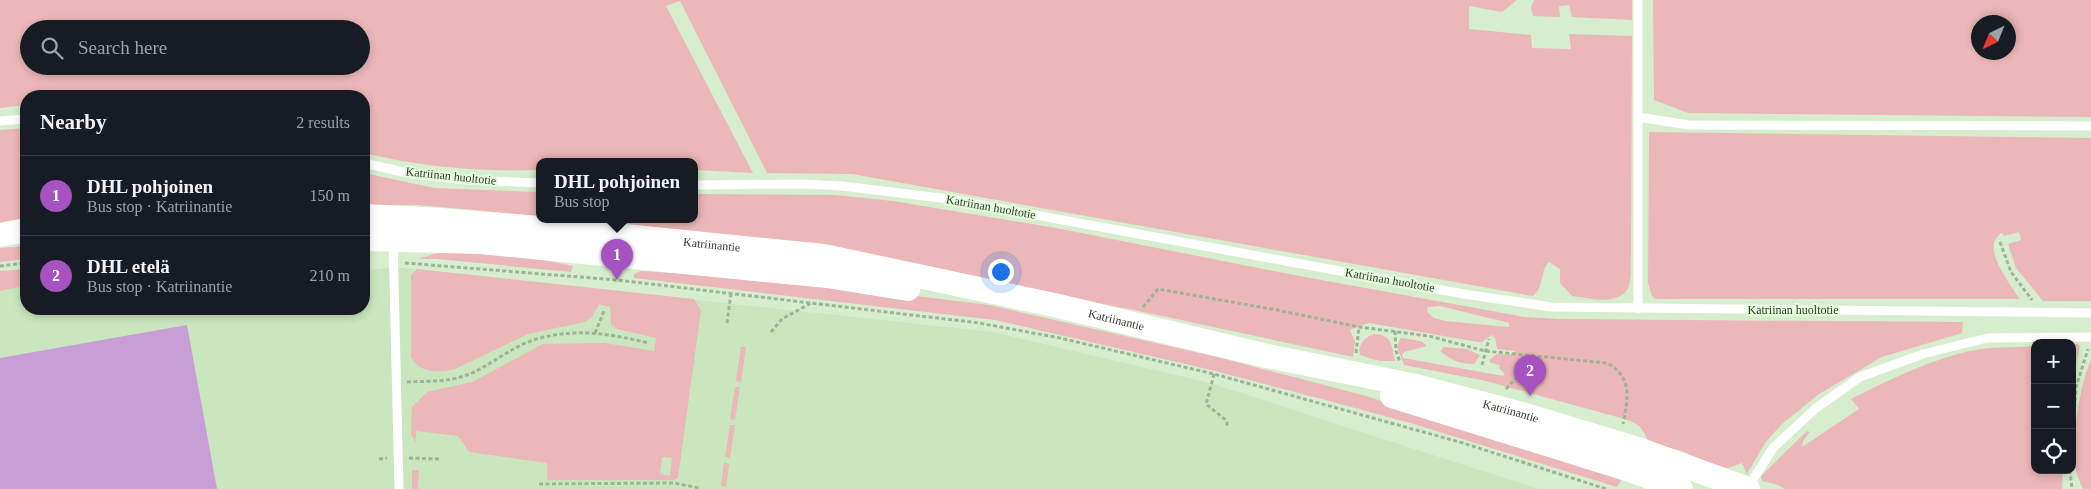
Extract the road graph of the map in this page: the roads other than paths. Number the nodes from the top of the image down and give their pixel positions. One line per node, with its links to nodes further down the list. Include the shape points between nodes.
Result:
1 (1638, 0): 2 (lane)
2 (1638, 116): 5 (lane, via 1689,125); 12 (lane)
3 (20, 119): 4 (lane)
4 (0, 121)
5 (2091, 126)
6 (370, 164): 7 (lane, Katriinan huoltotie, via 412,174)
7 (536, 183)
8 (698, 185): 12 (lane, Katriinan huoltotie, via 804,184 896,192 1508,302 1552,307)
9 (370, 220): 10 (main road, Katriinantie)
10 (394, 236): 11 (main road, Katriinantie); 15 (main road, Katriinantie, via 827,276 900,288 1054,305 1267,356 1416,386 1482,404 1638,449); 17 (lane)
11 (370, 238)
12 (1638, 309): 13 (lane, Katriinan huoltotie)
13 (2091, 313)
14 (2091, 337): 16 (lane, via 1987,338 1923,354 1860,377 1809,414 1773,448)
15 (1690, 480): 16 (main road, Katriinantie)
16 (1751, 483)
17 (399, 489)

